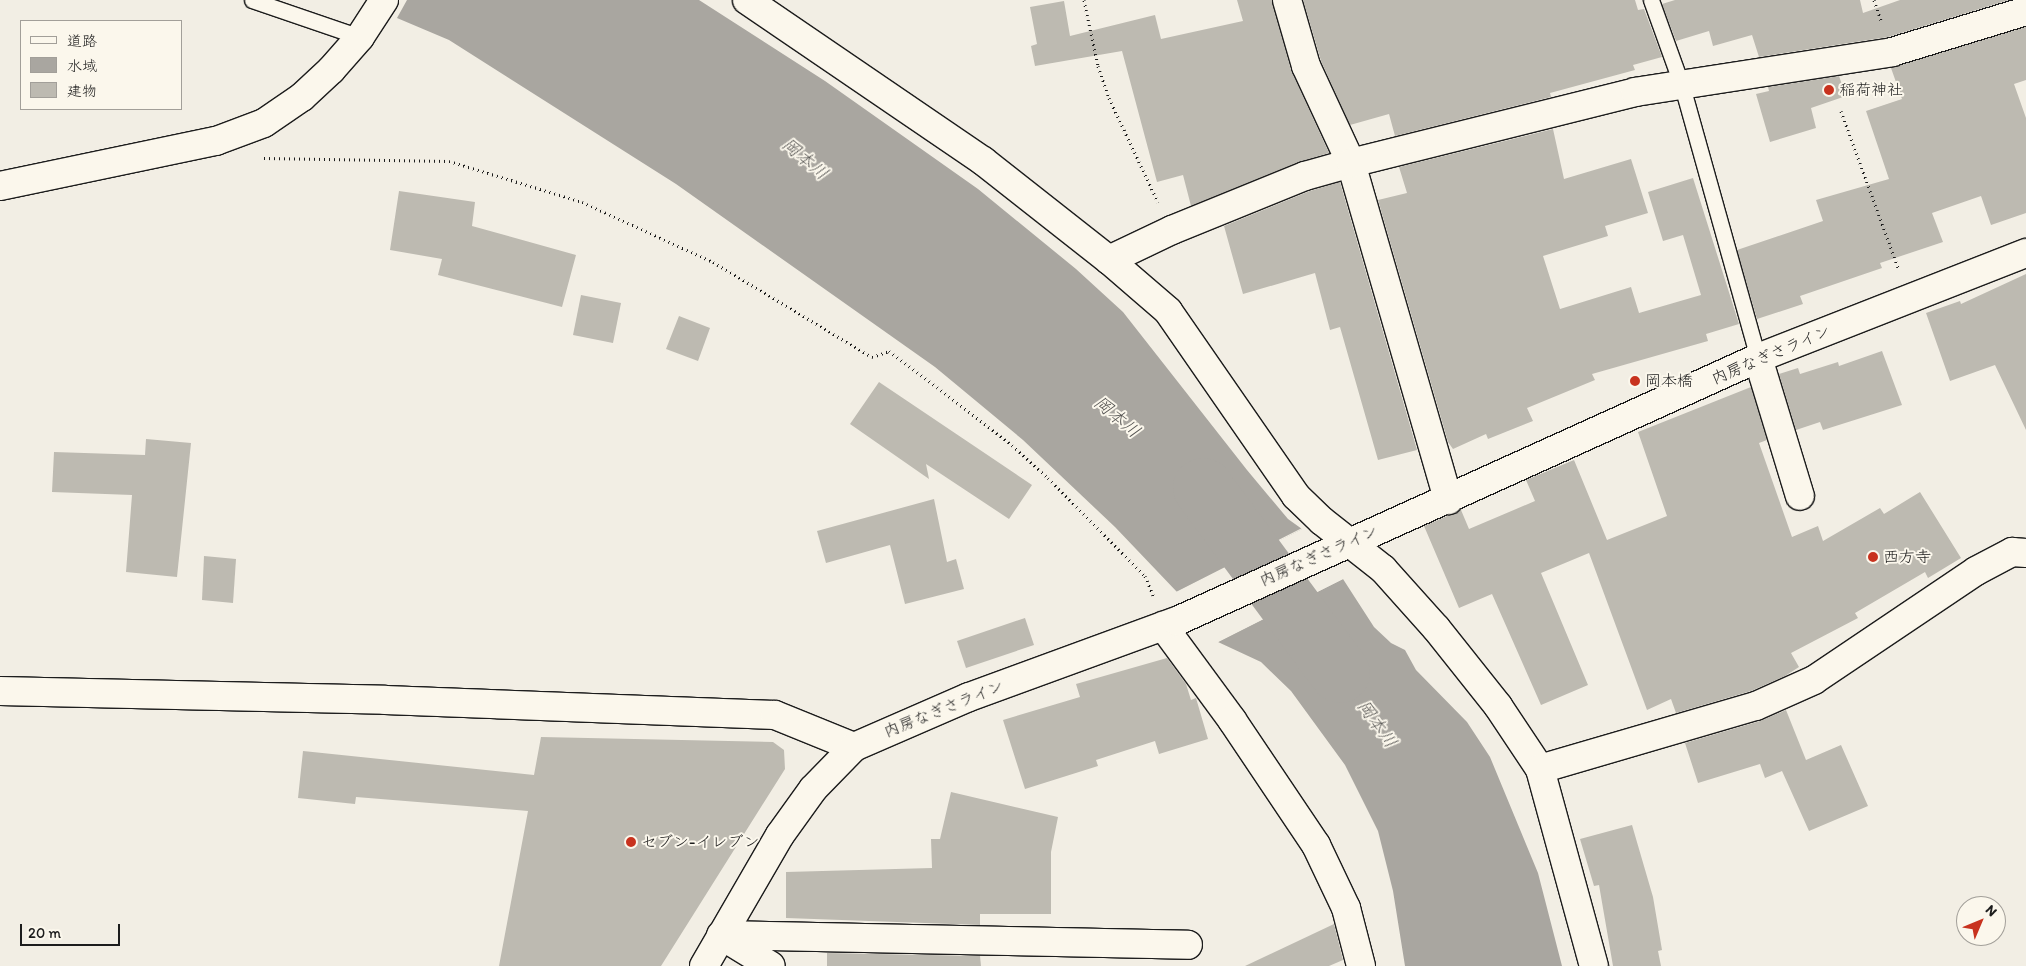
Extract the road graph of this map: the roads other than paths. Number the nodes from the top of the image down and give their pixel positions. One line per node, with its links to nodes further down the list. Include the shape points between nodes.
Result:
1 (252, 0): 7 (lane)
2 (384, 0): 7 (main road)
3 (747, 0): 12 (main road, via 983,162)
4 (1286, 0): 9 (main road, via 1306,66)
5 (1651, 0): 8 (lane)
6 (2026, 11): 8 (main road, via 1892,52)
7 (365, 31): 10 (main road, via 302,97 264,123 216,141)
8 (1682, 86): 9 (main road, via 1635,92); 13 (lane)
9 (1351, 164): 12 (main road, via 1305,176 1172,230); 15 (main road)
10 (0, 186)
11 (2026, 253): 13 (main road, 内房なぎさライン)
12 (1109, 260): 16 (main road, via 1168,311 1296,496)
13 (1758, 358): 14 (main road); 15 (main road, 内房なぎさライン)
14 (1800, 496)
15 (1448, 500): 16 (main road, 内房なぎさライン)
16 (1341, 546): 18 (main road, 内房なぎさライン); 21 (main road, via 1383,569 1436,628 1498,706)
17 (2026, 553): 21 (main road, via 2012,552 1976,571 1814,680 1756,706)
18 (1170, 624): 20 (main road, 内房なぎさライン, via 969,697); 26 (main road, via 1316,845 1346,908)
19 (0, 691): 20 (main road, via 385,700 775,715)
20 (854, 747): 22 (main road, 内房なぎさライン, via 813,789 780,835)
21 (1540, 769): 27 (main road)
22 (721, 935): 23 (main road); 24 (main road, 内房なぎさライン); 25 (main road)
23 (1188, 945)
24 (704, 966)
25 (771, 966)
26 (1362, 966)
27 (1594, 966)

